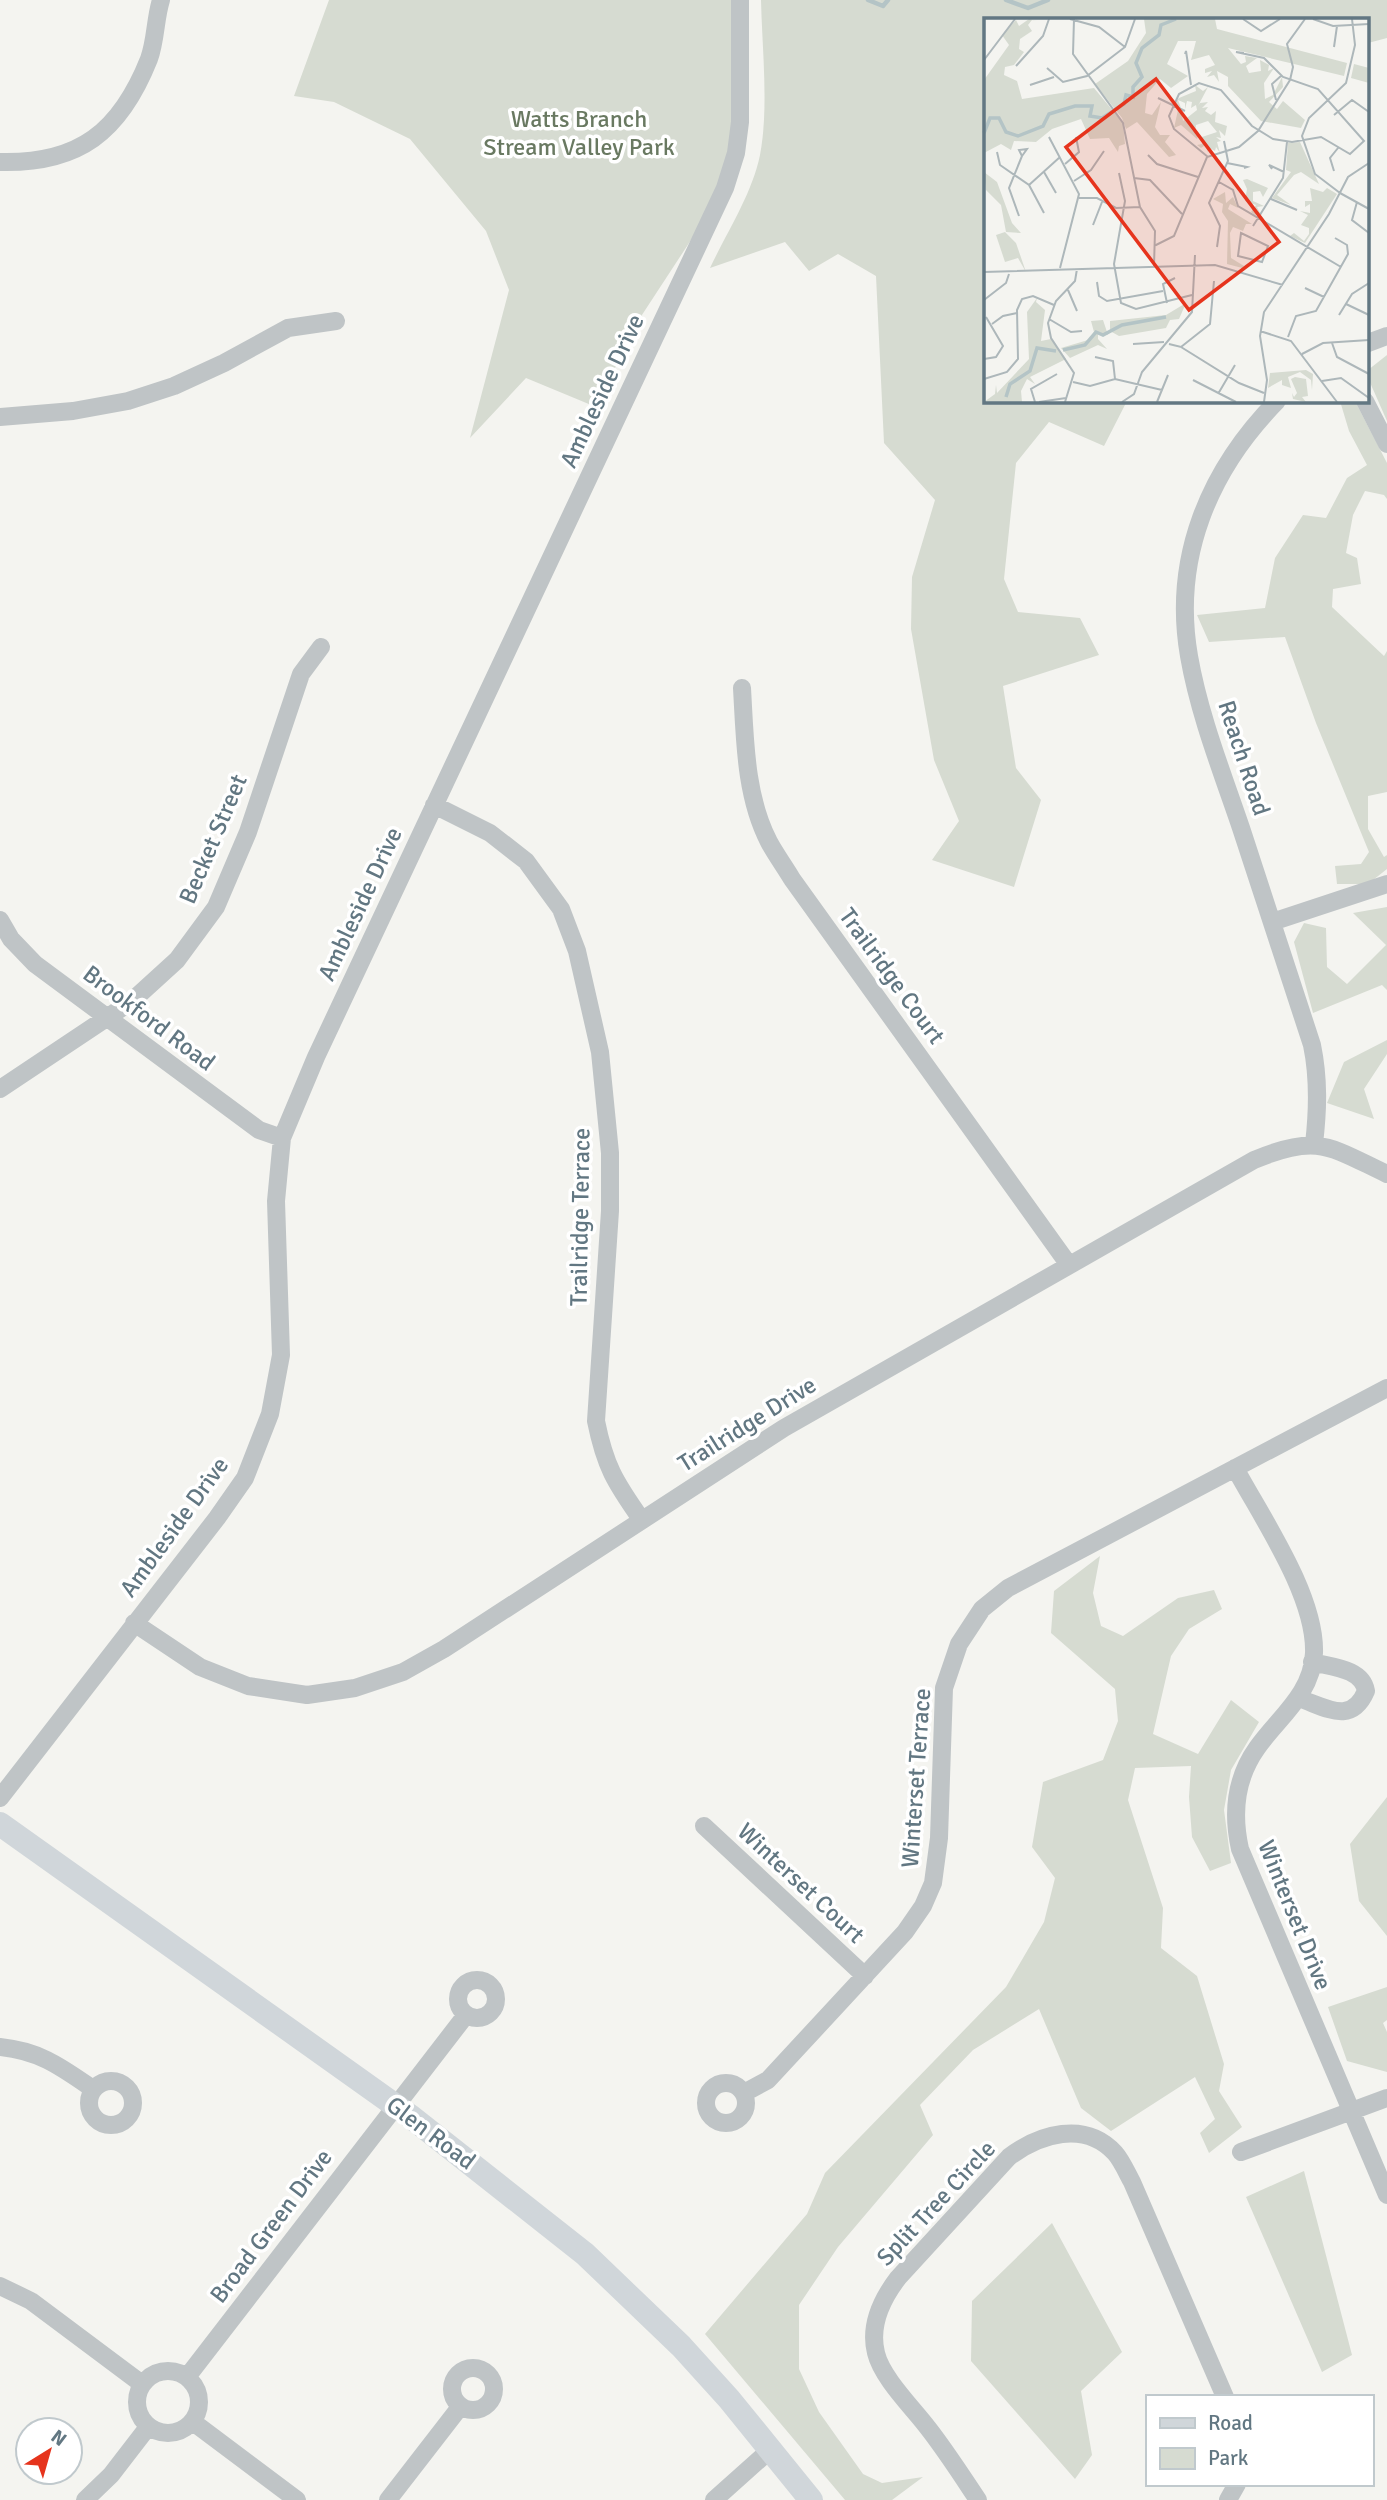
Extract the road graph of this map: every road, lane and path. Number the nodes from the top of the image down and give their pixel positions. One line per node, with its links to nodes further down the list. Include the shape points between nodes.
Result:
1 (161, 0): 3 (street, via 149,57 125,107 107,129 84,145 46,160)
2 (740, 0): 13 (street, Ambleside Drive, via 740,122 725,188)
3 (0, 162)
4 (336, 321): 9 (street, via 288,328 174,386 128,401)
5 (1387, 336): 6 (street)
6 (1370, 342)
7 (1276, 402): 16 (street, Reach Road, via 1231,455 1207,498 1189,562 1185,627 1204,715)
8 (1366, 402): 10 (street)
9 (0, 417)
10 (1387, 444)
11 (321, 647): 17 (street, Becket Street, via 300,674 248,832 216,907 177,960 132,1001)
12 (742, 688): 22 (street, Trailridge Court, via 746,761 768,840)
13 (434, 805): 19 (street, Ambleside Drive); 25 (street, Trailridge Terrace, via 491,833 526,861 561,909 577,951 600,1052 610,1153 596,1422 613,1479)
14 (1387, 884): 16 (street)
15 (0, 920): 17 (street, Brookford Road, via 35,964)
16 (1272, 922): 20 (street, Reach Road, via 1317,1070)
17 (106, 1017): 18 (street, Becket Street); 19 (street, Brookford Road, via 259,1130)
18 (0, 1089)
19 (282, 1138): 26 (street, Ambleside Drive, via 276,1201 281,1355 270,1414 245,1478)
20 (1314, 1144): 21 (street, Trailridge Drive); 22 (street, Trailridge Drive, via 1254,1160)
21 (1387, 1174)
22 (1069, 1265): 25 (street, Trailridge Drive, via 784,1428)
23 (1387, 1388): 24 (street, Winterset Terrace)
24 (1235, 1468): 27 (street, Winterset Drive, via 1306,1605); 32 (street, Winterset Terrace, via 1008,1588 982,1609 959,1644 944,1688 933,1883 905,1933)
25 (641, 1519): 26 (street, Trailridge Drive, via 444,1649 403,1672 355,1688 307,1695 248,1686 200,1667)
26 (134, 1623): 29 (street, Ambleside Drive)
27 (1312, 1662): 28 (street, Winterset Drive); 28 (street, via 1356,1675 1366,1691 1349,1712)
28 (1298, 1698): 39 (street, Winterset Drive, via 1247,1765 1237,1792 1236,1832 1245,1864)
29 (0, 1798)
30 (0, 1824): 38 (main road, Glen Road)
31 (704, 1826): 32 (street, Winterset Court)
32 (864, 1976): 36 (street, Winterset Terrace, via 768,2080)
33 (466, 2015): 38 (street, Broad Green Drive)
34 (0, 2047): 35 (street, via 48,2058)
35 (93, 2089)
36 (744, 2093)
37 (1387, 2098): 39 (street)
38 (395, 2105): 43 (street, Broad Green Drive); 49 (main road, Glen Road, via 585,2254 681,2346)
39 (1351, 2111): 40 (street); 41 (street, Winterset Drive)
40 (1241, 2152)
41 (1387, 2195)
42 (0, 2286): 44 (street, via 31,2301)
43 (187, 2377): 44 (street, via 162,2371); 47 (street, via 200,2400)
44 (142, 2384): 48 (street, via 136,2407)
45 (1224, 2395): 50 (street, Split Tree Circle, via 1132,2182 1115,2153 1091,2137 1049,2135 1009,2157 898,2278 877,2317 876,2354 886,2374)
46 (460, 2407): 53 (street)
47 (193, 2422): 48 (street, via 170,2434); 52 (street)
48 (148, 2427): 51 (street)
49 (771, 2449): 54 (street); 55 (main road, Glen Road)
50 (974, 2495): 56 (street)
51 (85, 2500)
52 (297, 2500)
53 (388, 2500)
54 (713, 2500)
55 (811, 2500)
56 (956, 2500)

